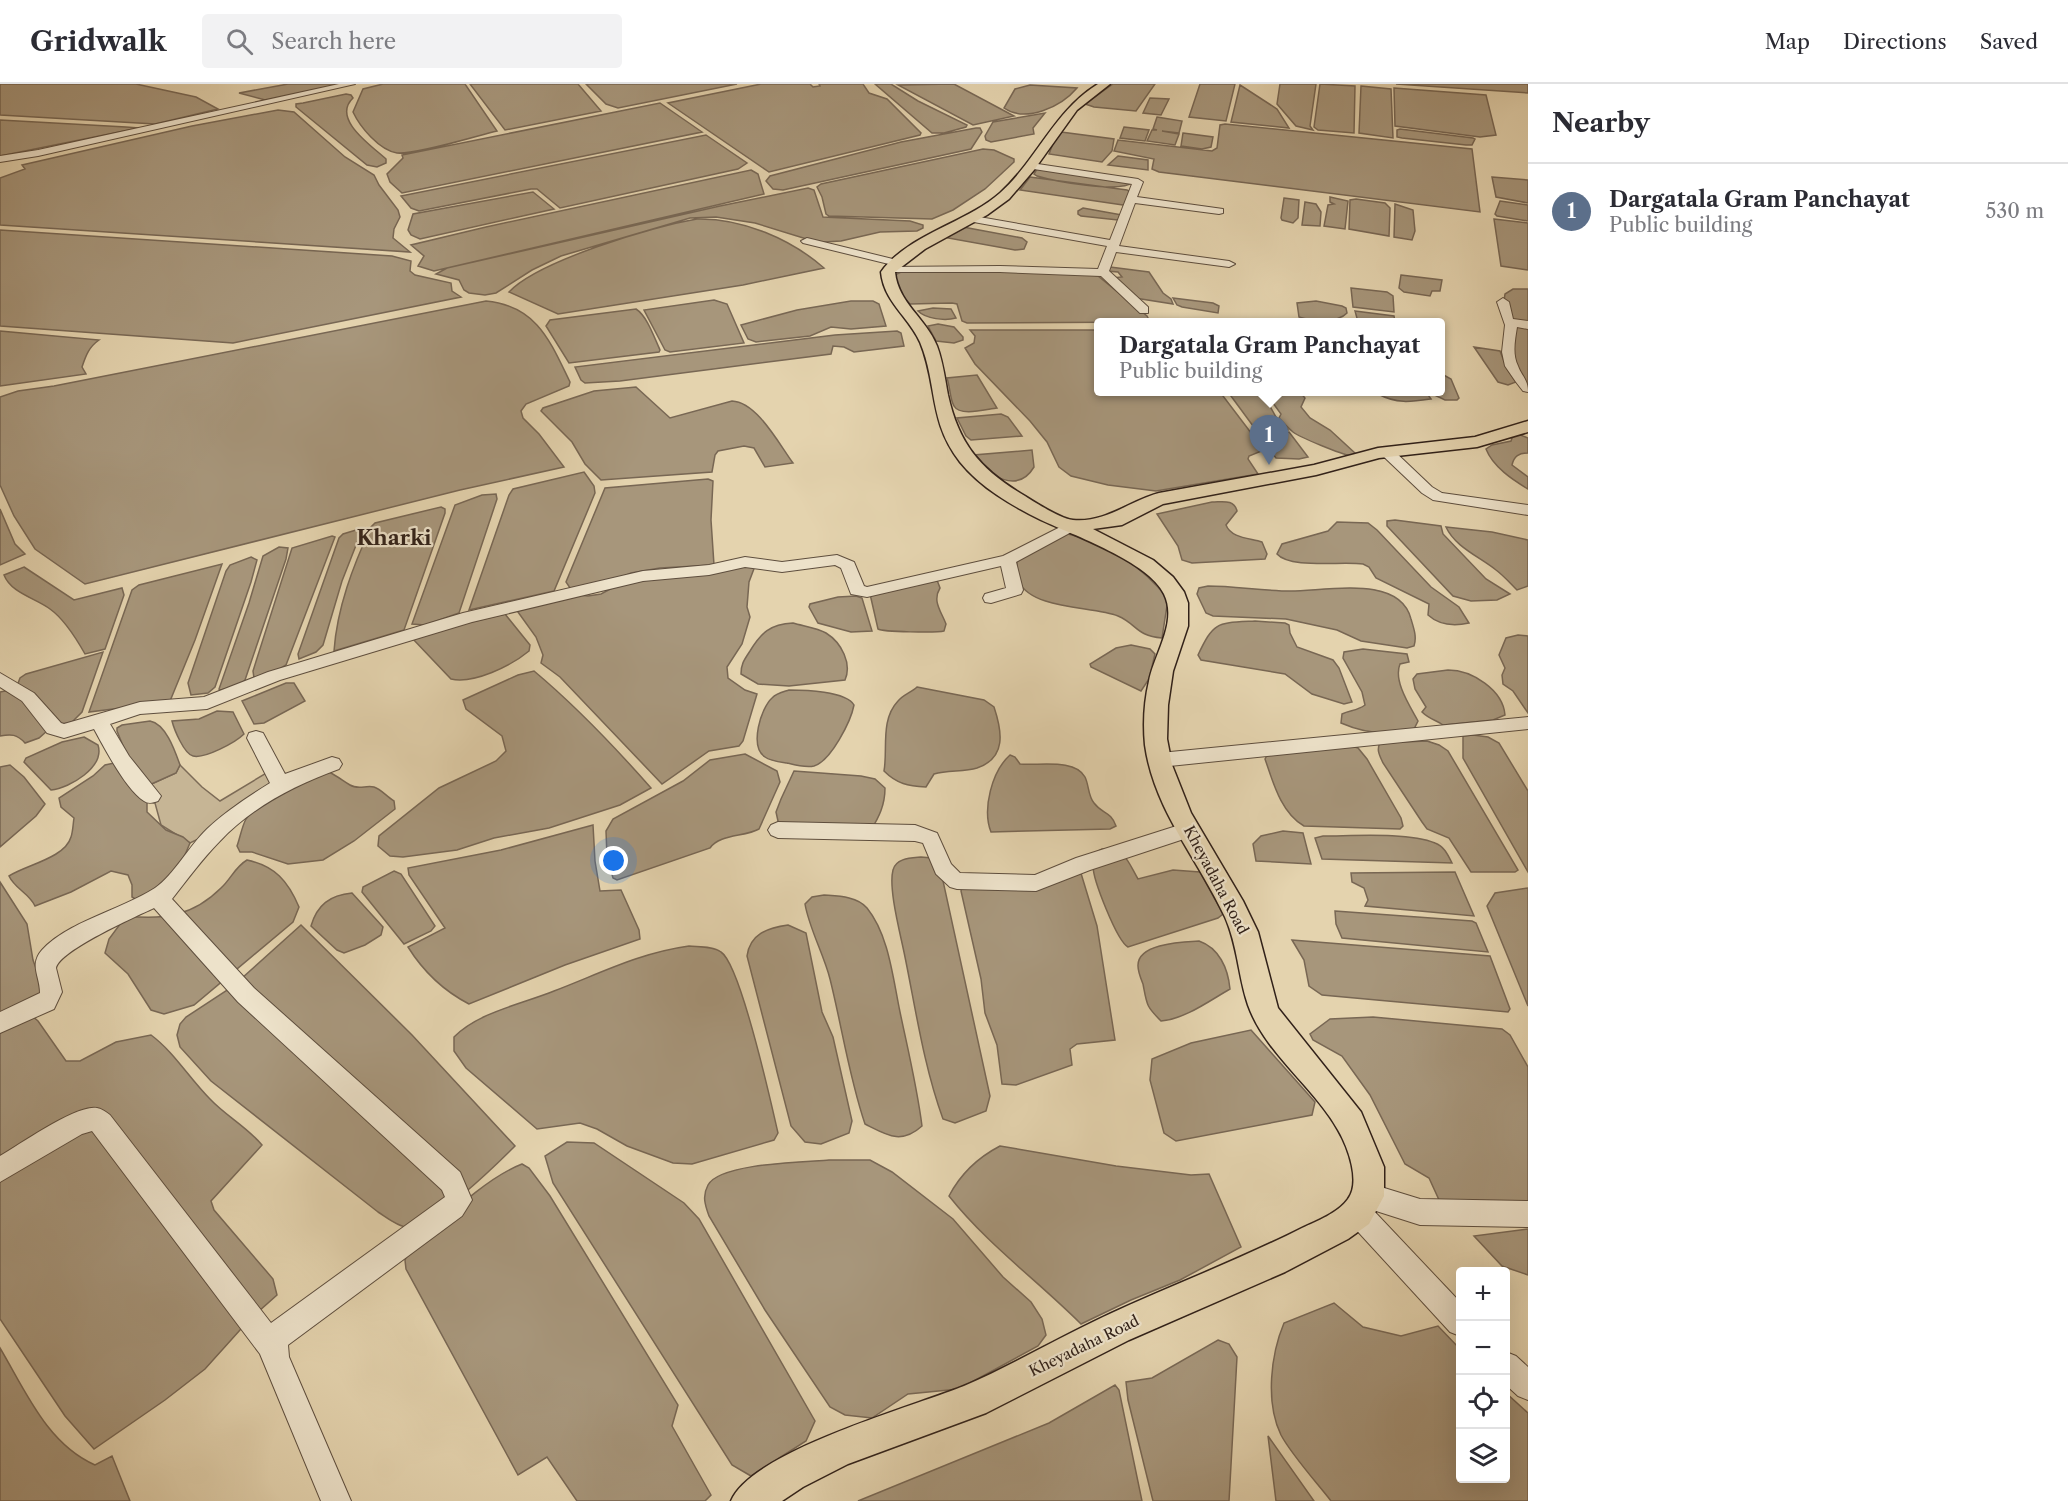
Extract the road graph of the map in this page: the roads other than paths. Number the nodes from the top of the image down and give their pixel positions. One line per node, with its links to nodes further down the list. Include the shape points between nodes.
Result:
1 (351, 84): 3 (street)
2 (1105, 84): 4 (main road, via 1065,115)
3 (0, 159)
4 (1031, 166): 5 (street, via 1137,181); 7 (main road, via 1004,196)
5 (1132, 199): 6 (street); 10 (street)
6 (1219, 211)
7 (968, 218): 10 (street); 13 (main road)
8 (1148, 240): 11 (street)
9 (807, 241): 13 (street)
10 (1118, 241): 12 (street); 14 (street)
11 (1168, 244)
12 (1229, 264)
13 (893, 266): 14 (street); 23 (main road, Kheyadaha Road, via 888,280 891,292 928,342 948,428 956,444 969,462 1004,492)
14 (1104, 273): 16 (street)
15 (1503, 302): 17 (street)
16 (1144, 310)
17 (1511, 324): 18 (street); 19 (street, via 1508,360)
18 (1528, 325)
19 (1528, 388)
20 (1528, 426): 21 (main road, via 1477,442)
21 (1387, 452): 22 (street, via 1438,497); 23 (main road, via 1316,470 1159,499 1115,521)
22 (1528, 510)
23 (1072, 526): 24 (street); 30 (main road, Kheyadaha Road, via 1126,552 1166,580 1175,594 1178,630 1162,672 1156,706)
24 (1008, 560): 25 (street, via 1015,590); 27 (street, via 867,592 857,590 848,564 837,560 782,567 745,562 709,570 643,576 458,621 274,676 207,703 140,708)
25 (991, 598)
26 (0, 679): 27 (street, via 28,697 57,731)
27 (99, 721): 33 (street, via 116,755)
28 (1528, 723): 30 (street)
29 (256, 738): 32 (street)
30 (1160, 760): 35 (main road, Kheyadaha Road)
31 (332, 764): 32 (street)
32 (281, 785): 36 (street, via 213,835 174,885)
33 (151, 796)
34 (778, 830): 35 (street, via 915,833 930,838 944,871 957,881 1036,883)
35 (1189, 830): 39 (main road, Kheyadaha Road, via 1246,935 1259,1001 1267,1016 1350,1122 1368,1167)
36 (157, 897): 37 (street, via 57,950 45,966 52,987 50,998); 42 (street, via 246,995 452,1181 457,1192 459,1200 453,1207 276,1337)
37 (0, 1023)
38 (0, 1170): 42 (street, via 76,1124 95,1119)
39 (1378, 1214): 40 (street); 41 (street); 46 (main road, Kheyadaha Road, via 1337,1228 1117,1328 973,1400 839,1449 790,1474)
40 (1528, 1214)
41 (1460, 1321)
42 (273, 1348): 45 (street)
43 (1510, 1369): 44 (street)
44 (1528, 1386)
45 (336, 1501)
46 (750, 1501)

